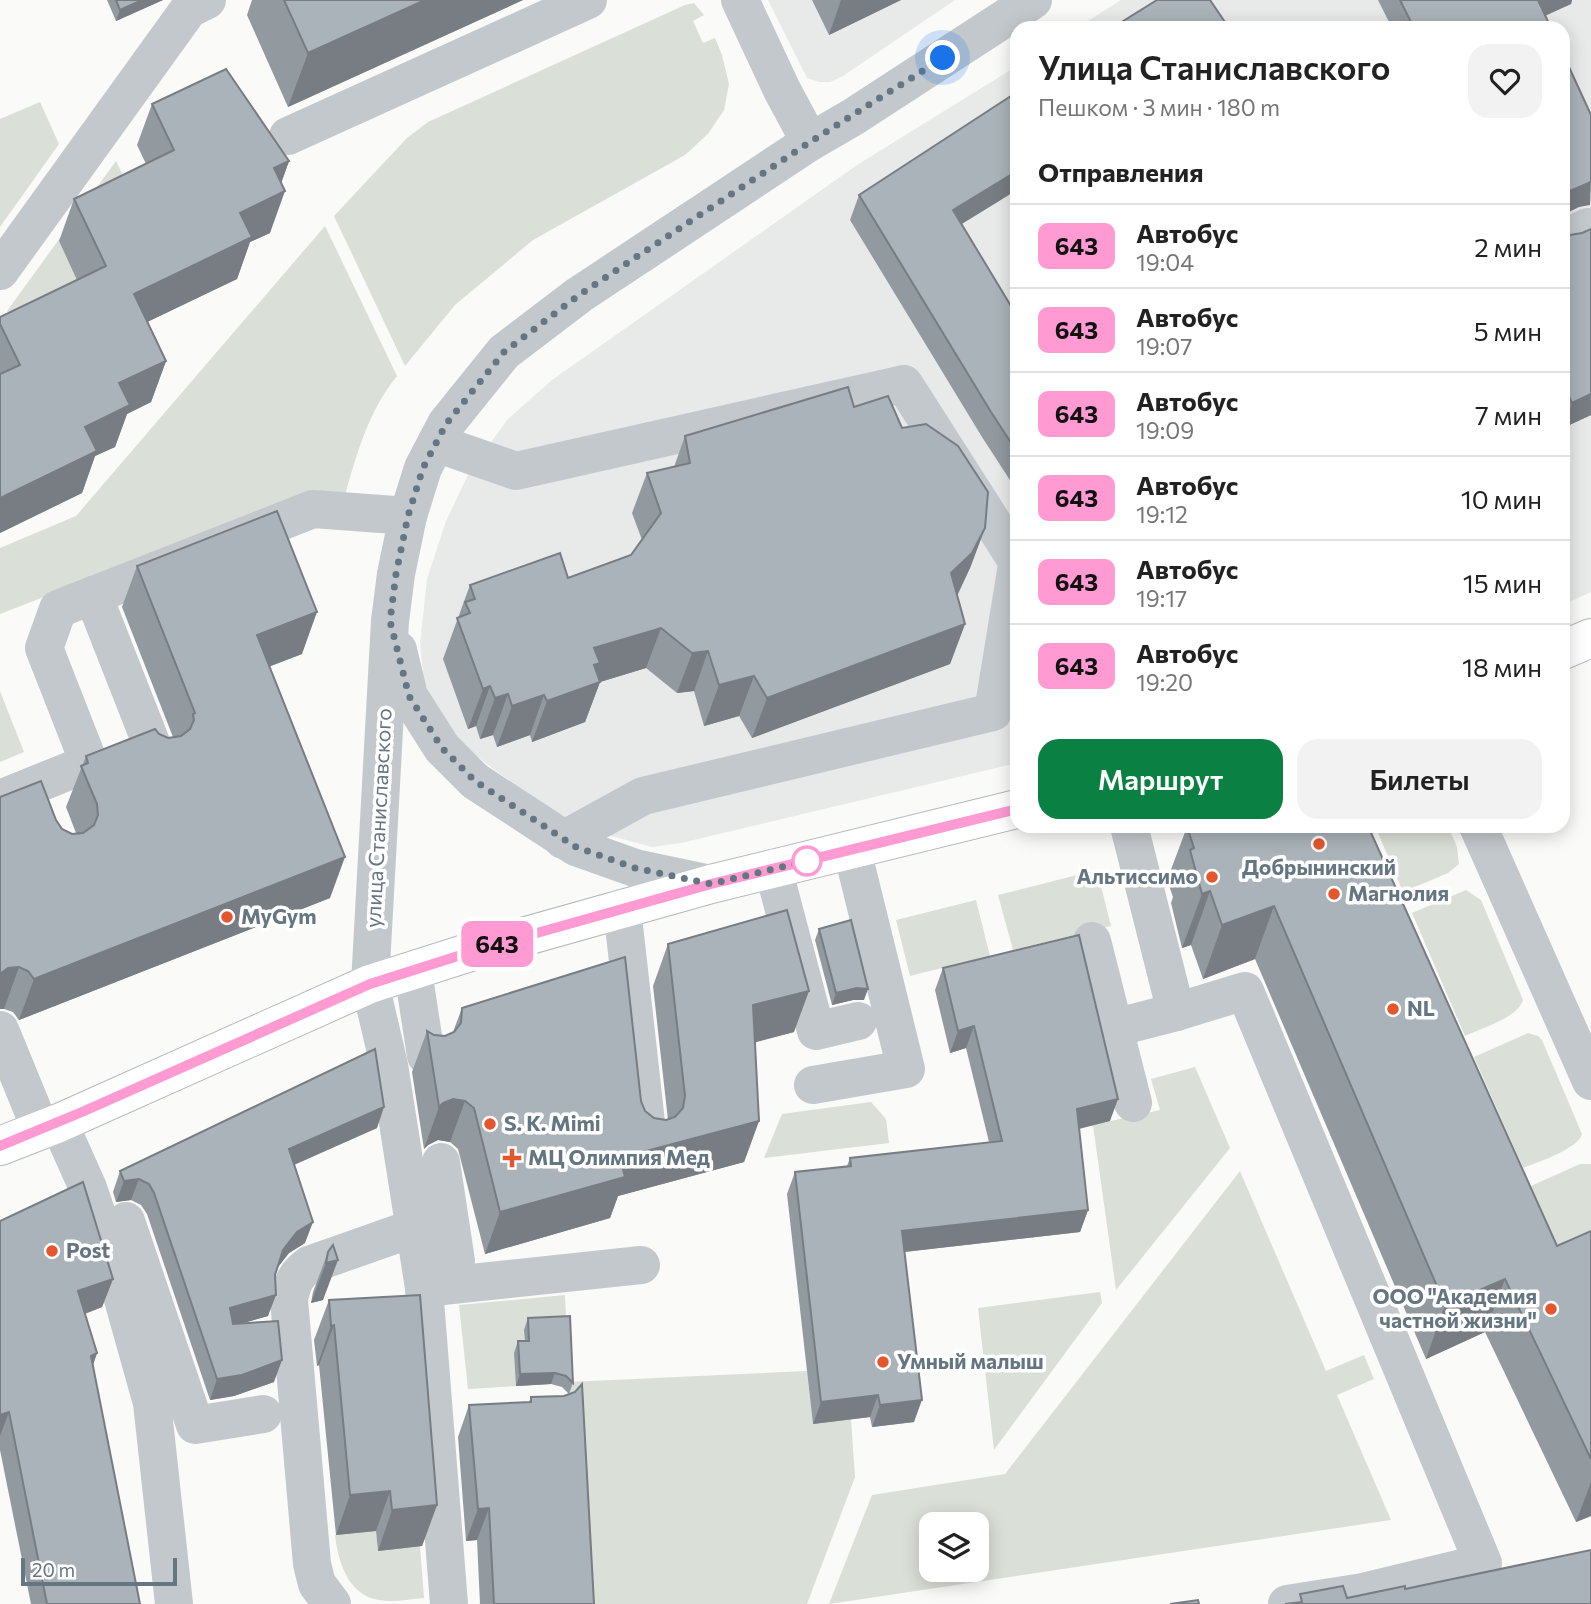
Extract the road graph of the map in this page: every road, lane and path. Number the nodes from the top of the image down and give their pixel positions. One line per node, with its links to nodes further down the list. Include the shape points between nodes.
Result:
1 (207, 0): 7 (street, via 189,9)
2 (587, 0): 5 (street)
3 (740, 0): 6 (street)
4 (1033, 0): 6 (street, улица Станиславского)
5 (288, 136)
6 (810, 142): 8 (street, улица Станиславского, via 579,295 504,352)
7 (0, 271)
8 (436, 443): 9 (street, улица Станиславского); 10 (street, via 516,471 904,384)
9 (408, 516): 11 (street, via 313,509); 13 (street, улица Станиславского)
10 (1010, 552)
11 (93, 595): 16 (street); 17 (street, via 58,609 44,648 89,763)
12 (1010, 606): 22 (street, via 993,712 643,796)
13 (390, 621): 22 (street, via 409,696 442,748 475,781); 29 (street, улица Станиславского)
14 (1591, 638): 15 (main road)
15 (1570, 647)
16 (157, 758)
17 (17, 792): 19 (street)
18 (1010, 811): 23 (main road)
19 (48, 820)
20 (1131, 833): 30 (street)
21 (1481, 833): 35 (street)
22 (563, 840): 25 (street, via 635,868)
23 (852, 850): 24 (main road); 36 (street, via 906,1069)
24 (773, 868): 25 (main road); 31 (street, via 816,1031)
25 (711, 884): 26 (main road)
26 (622, 908): 28 (main road); 39 (street)
27 (1092, 941): 32 (street)
28 (413, 971): 29 (main road); 34 (street)
29 (370, 984): 38 (main road); 42 (street, улица Станиславского, via 389,1065)
30 (1176, 1012): 32 (street); 52 (street, via 1245,991 1483,1563 1363,1592)
31 (858, 1021)
32 (1114, 1028): 37 (street)
33 (0, 1030): 38 (street)
34 (426, 1056)
35 (1591, 1081)
36 (813, 1085)
37 (1133, 1103)
38 (61, 1122): 40 (main road); 48 (street, via 116,1191 195,1425); 49 (street, via 110,1253 152,1403)
39 (648, 1140)
40 (0, 1146)
41 (441, 1162): 43 (street)
42 (414, 1228): 45 (street, улица Станиславского); 50 (street, via 309,1265 292,1284 289,1300 312,1564 317,1584)
43 (456, 1261)
44 (641, 1265): 45 (street)
45 (424, 1288): 47 (street, улица Станиславского)
46 (473, 1410): 47 (street)
47 (434, 1411): 51 (street, улица Станиславского)
48 (263, 1413)
49 (174, 1604)
50 (332, 1604)
51 (449, 1604)
52 (1287, 1604)

